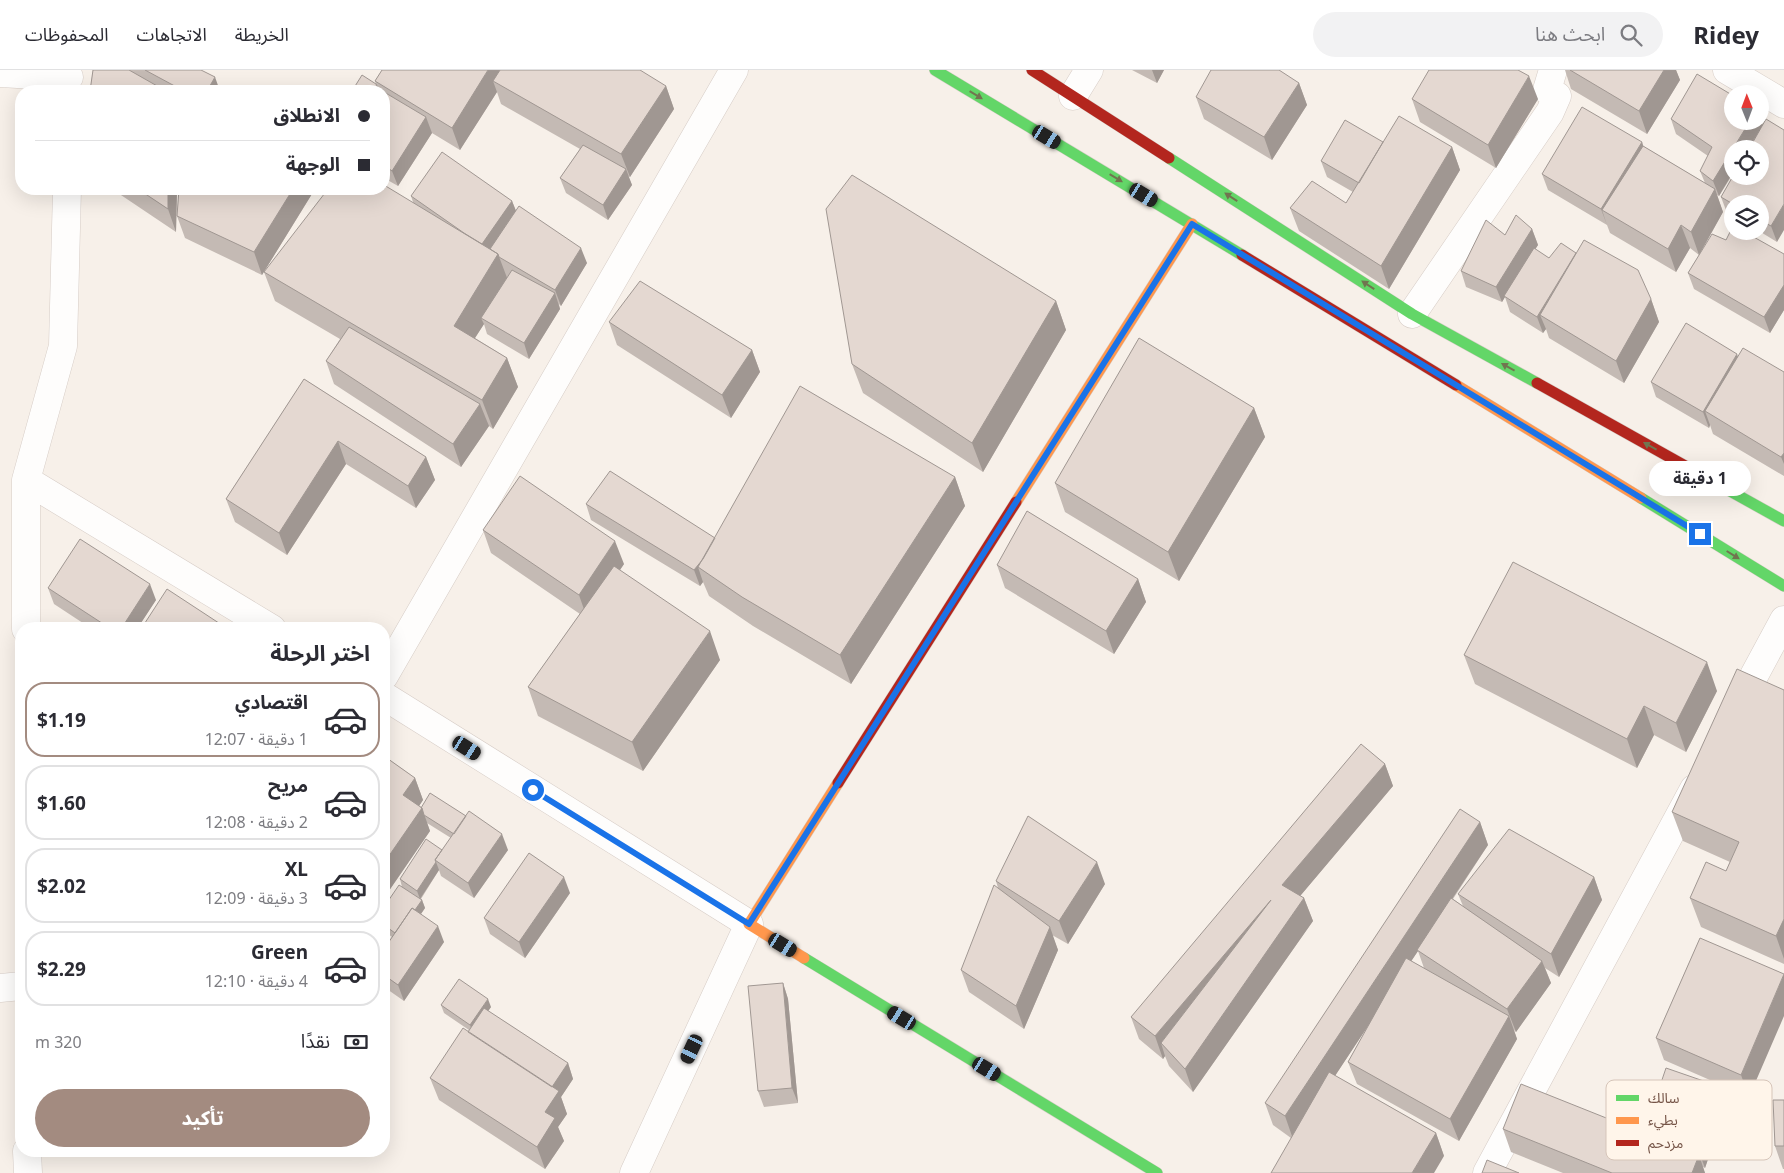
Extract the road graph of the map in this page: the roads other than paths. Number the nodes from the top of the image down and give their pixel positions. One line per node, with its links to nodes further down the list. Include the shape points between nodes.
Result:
1 (734, 70): 21 (street)
2 (935, 70): 13 (street, one-way to 13)
3 (1032, 70): 10 (street)
4 (1089, 70): 10 (street)
5 (1727, 70): 11 (street)
6 (0, 73): 8 (street)
7 (1523, 75): 9 (street)
8 (69, 79)
9 (1550, 80): 14 (street, via 1557,96 1550,112)
10 (1073, 96): 14 (street, one-way to 10)
11 (1784, 104)
12 (66, 195): 15 (street, via 63,346)
13 (1192, 224): 17 (street, one-way to 17); 25 (street)
14 (1412, 314): 16 (street, one-way to 14)
15 (26, 480): 19 (street); 20 (street)
16 (1782, 516)
17 (1784, 586)
18 (1784, 620): 23 (street)
19 (26, 622)
20 (260, 622)
21 (390, 666)
22 (390, 700): 25 (street)
23 (1723, 734)
24 (1704, 769): 32 (street)
25 (749, 924): 30 (street); 31 (street)
26 (15, 987): 27 (street)
27 (0, 988)
28 (28, 1157): 29 (street)
29 (28, 1173)
30 (634, 1173)
31 (1157, 1173)
32 (1487, 1173)

